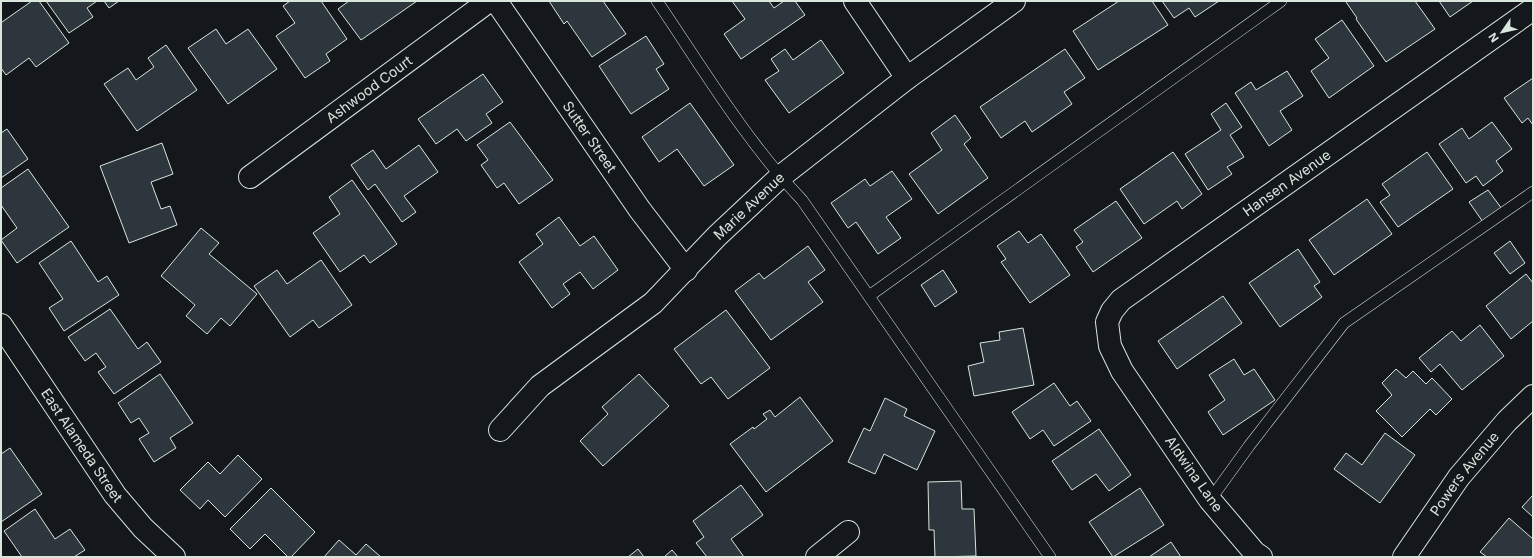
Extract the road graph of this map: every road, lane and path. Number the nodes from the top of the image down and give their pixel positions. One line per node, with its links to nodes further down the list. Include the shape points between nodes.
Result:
1 (489, 1): 9 (street, Ashwood Court)
2 (496, 1): 12 (street, Sutter Street, via 640,210)
3 (657, 1): 10 (lane, via 737,119)
4 (855, 1): 8 (street)
5 (1014, 1): 8 (street, Marie Avenue)
6 (1281, 1): 13 (lane)
7 (1533, 9): 15 (street, Hansen Avenue, via 1121,300 1107,322 1110,346)
8 (907, 78): 10 (street, Marie Avenue)
9 (250, 177)
10 (780, 177): 12 (street, Marie Avenue, via 717,236); 13 (lane, via 802,200)
11 (1533, 192): 18 (lane, via 1344,323)
12 (686, 270): 17 (street, Marie Avenue, via 653,302 540,386)
13 (869, 296): 22 (lane)
14 (1, 326): 20 (street, East Alameda Street, via 115,495 143,528)
15 (1133, 387): 18 (street, Aldwina Lane)
16 (1533, 396): 24 (street, Powers Avenue, via 1507,421 1459,477)
17 (500, 430)
18 (1210, 500): 23 (street, Aldwina Lane)
19 (848, 532): 21 (street)
20 (174, 557)
21 (818, 557)
22 (1050, 557)
23 (1260, 557)
24 (1404, 557)

